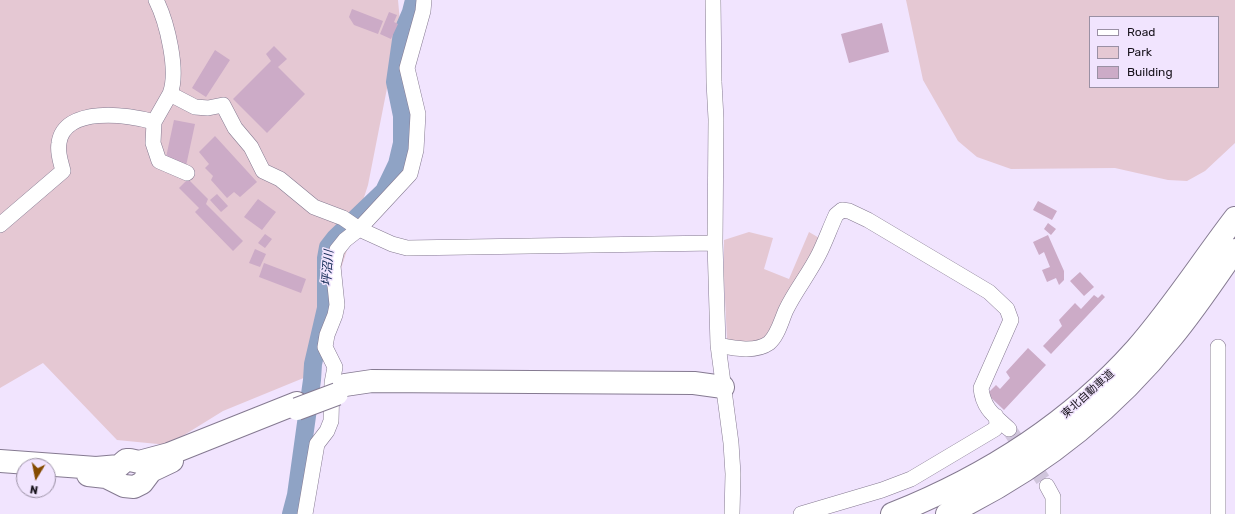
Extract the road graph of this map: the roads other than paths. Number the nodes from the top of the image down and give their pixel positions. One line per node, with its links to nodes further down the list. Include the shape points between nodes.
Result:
1 (156, 0): 4 (street, via 168,37 173,68 173,86)
2 (424, 0): 9 (street, via 407,68 418,114 416,150 410,174)
3 (713, 0): 10 (street, via 716,119)
4 (170, 94): 5 (street); 9 (street, via 195,108 223,105 263,171 280,179 314,207)
5 (154, 122): 6 (street, via 153,143 159,161); 8 (street, via 130,116 88,116 76,120 64,129 59,142 63,171)
6 (187, 173)
7 (1235, 218): 26 (highway, 東北自動車道, via 1136,349 1076,407 1006,458 930,499)
8 (0, 225)
9 (353, 225): 10 (street, via 392,244 407,248); 23 (street, via 337,250 333,266 337,305 325,348 335,366 331,421 317,444)
10 (715, 243): 12 (street)
11 (1235, 250): 27 (highway, 東北自動車道, via 1173,336 1099,415 1021,474)
12 (718, 345): 14 (street); 15 (street, via 750,348 760,347 769,342 819,255 836,215 842,210 848,210 989,292 1007,310 1011,320 981,388 985,405)
13 (1218, 347): 29 (street)
14 (723, 387): 21 (highway, bridge, via 687,392 374,387 337,391 297,406 151,471); 24 (street, via 731,444)
15 (996, 416): 16 (street); 25 (street, via 995,429 911,479)
16 (1009, 429)
17 (0, 461): 21 (highway)
18 (0, 466): 19 (highway)
19 (16, 467)
20 (56, 471): 21 (highway, via 106,477)
21 (130, 473)
22 (1047, 486): 28 (street, via 1053,497)
23 (305, 514)
24 (732, 514)
25 (801, 514)
26 (892, 514)
27 (947, 514)
28 (1053, 514)
29 (1218, 514)

